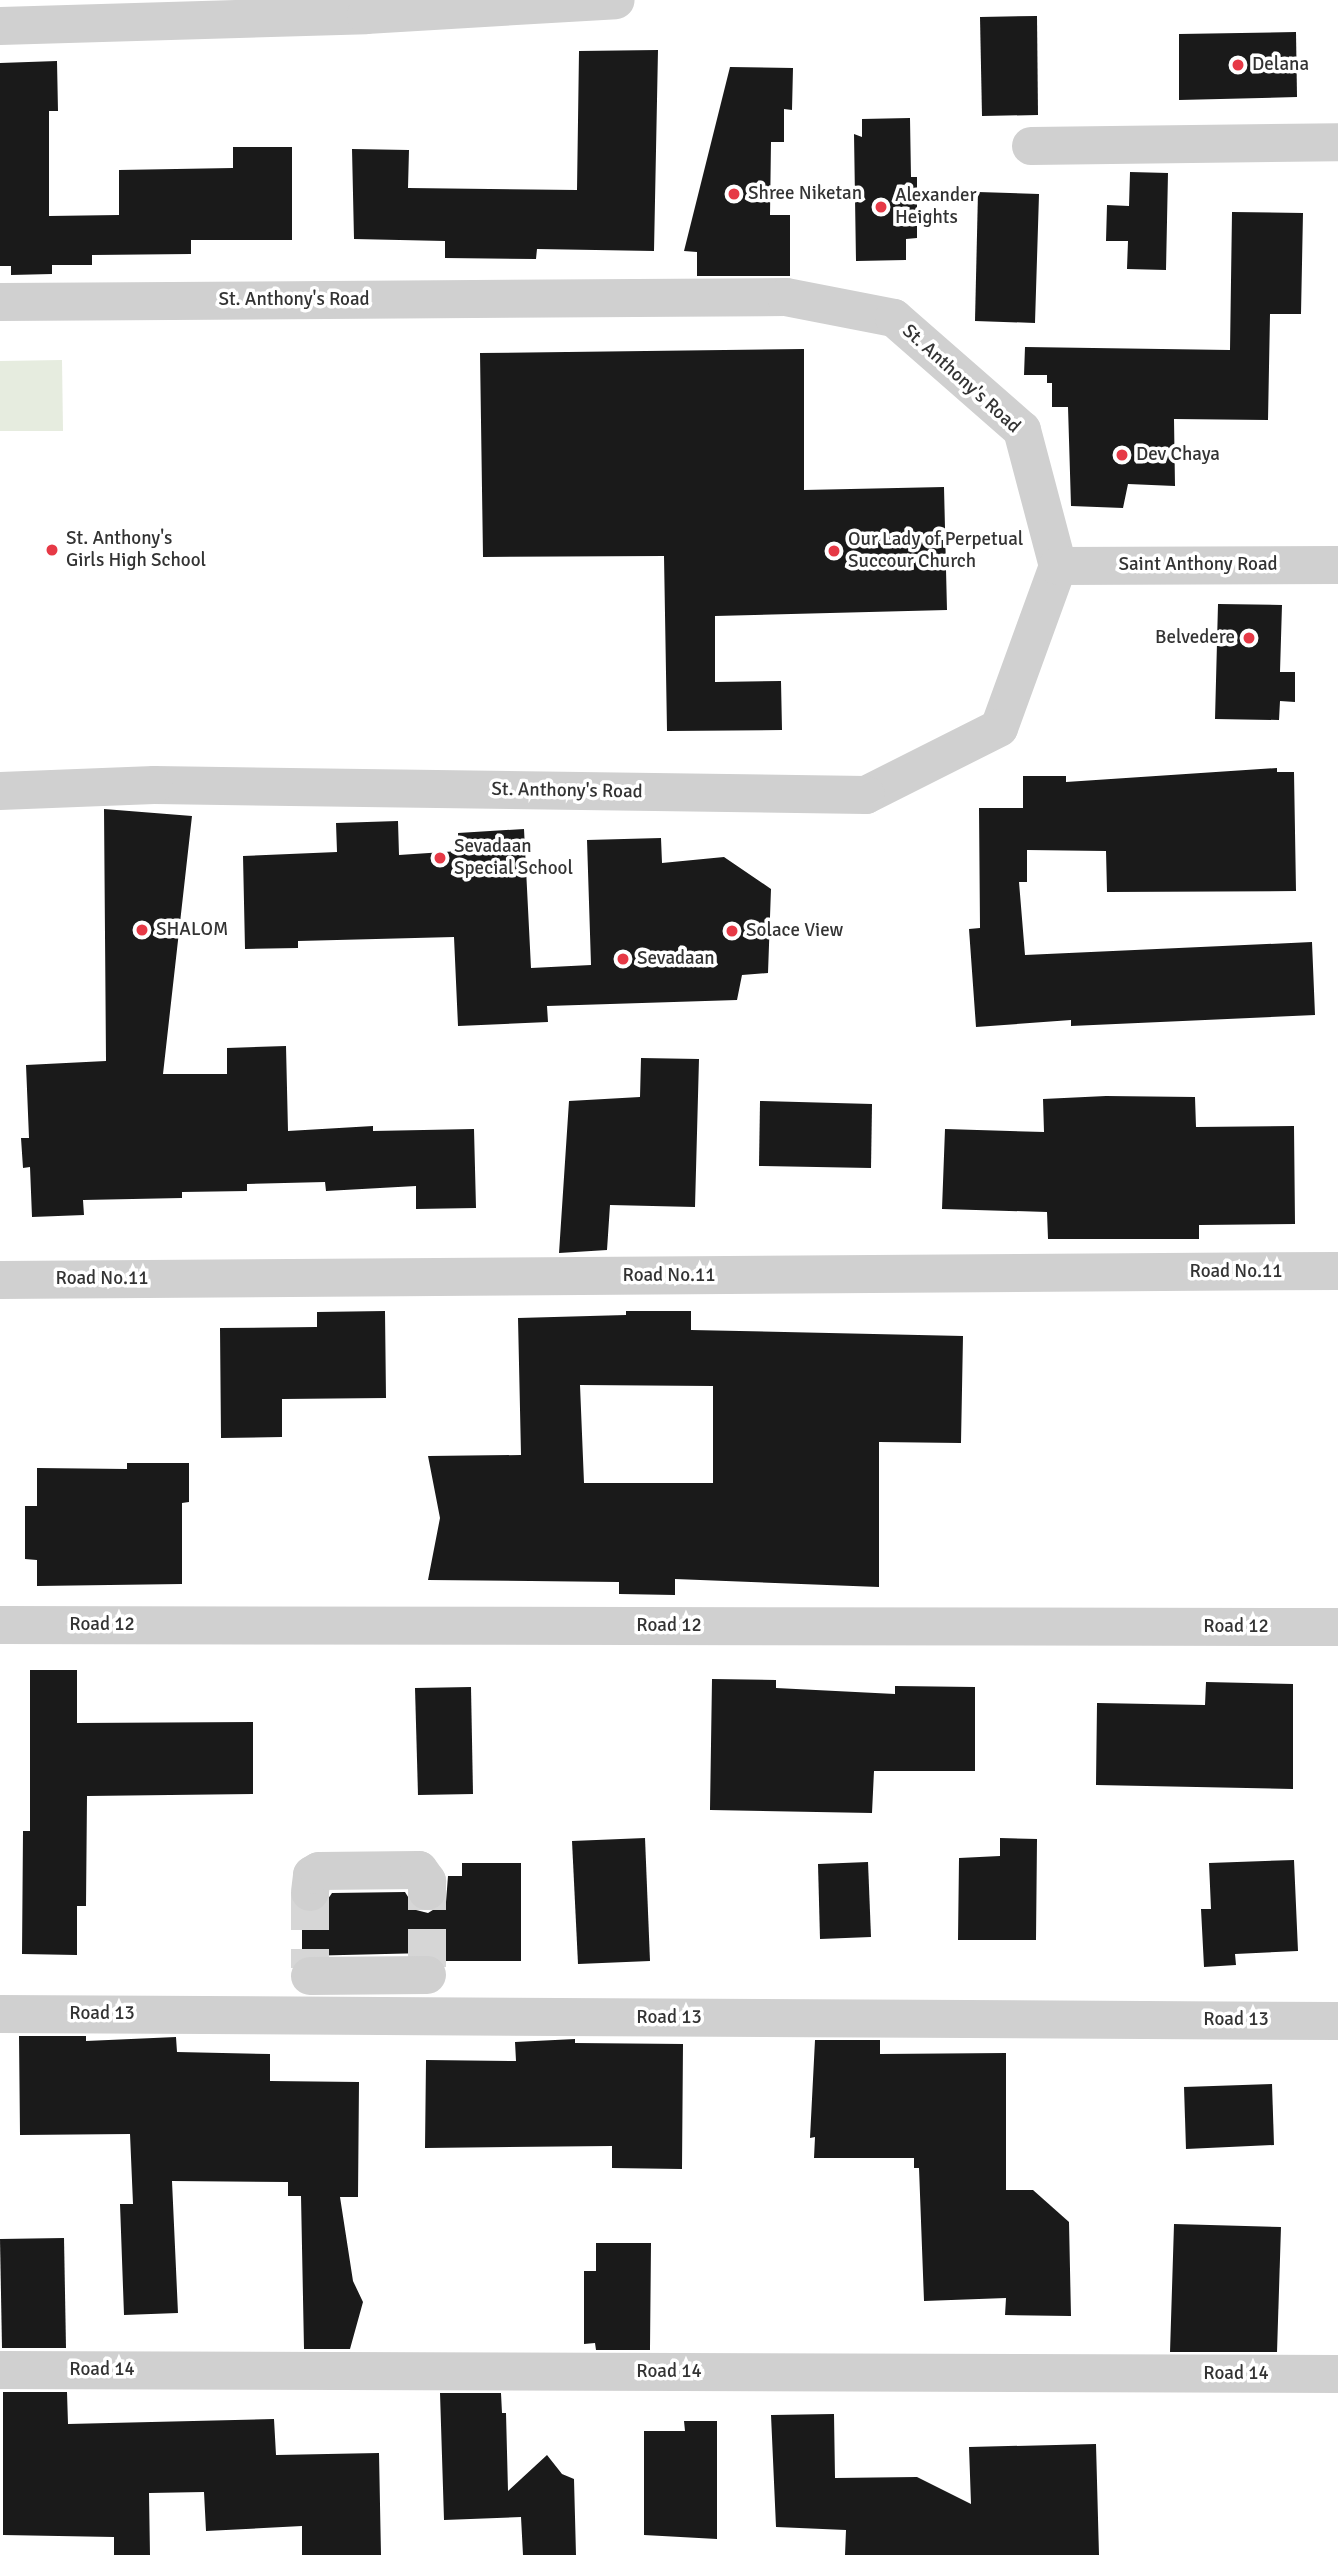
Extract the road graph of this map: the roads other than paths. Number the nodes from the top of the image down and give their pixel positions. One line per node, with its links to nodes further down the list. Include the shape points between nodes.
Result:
1 (616, 0): 2 (street, via 366,15)
2 (0, 26)
3 (1338, 142): 4 (street)
4 (1031, 146)
5 (0, 302): 7 (street, St. Anthony's Road, via 786,297 894,318 1022,430)
6 (1338, 565): 7 (street, Saint Anthony Road)
7 (1058, 566): 8 (street, St. Anthony's Road, via 999,728 866,795 154,785)
8 (0, 791)
9 (1338, 1272): 10 (street, Road No.11)
10 (0, 1280)
11 (0, 1625): 12 (street, Road 12)
12 (1338, 1627)
13 (427, 1891): 14 (street, via 427,1881 419,1870 319,1871 312,1875)
14 (310, 1892)
15 (0, 2014): 16 (street, Road 13)
16 (310, 2015): 17 (street, Road 13); 17 (street, via 310,1972 427,1971)
17 (427, 2016): 18 (street, Road 13)
18 (1338, 2021)
19 (0, 2370): 20 (street, Road 14)
20 (1338, 2374)

